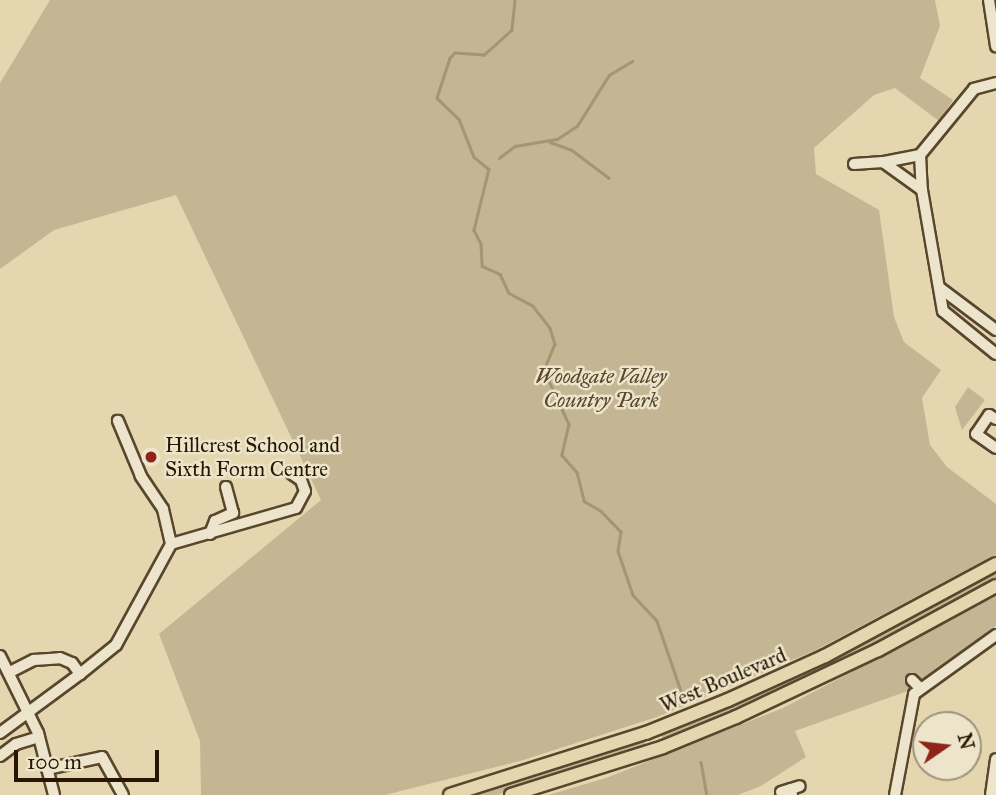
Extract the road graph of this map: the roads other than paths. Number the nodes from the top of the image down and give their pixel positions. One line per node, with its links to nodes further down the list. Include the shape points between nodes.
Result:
1 (989, 0): 2 (street)
2 (996, 46)
3 (996, 83): 4 (street, via 974,89)
4 (920, 155): 5 (street); 7 (street)
5 (883, 162): 6 (street); 7 (street)
6 (854, 164)
7 (922, 190): 8 (street)
8 (940, 288): 9 (street); 10 (street, via 945,316)
9 (996, 330)
10 (996, 354)
11 (996, 419): 13 (street, via 989,415 976,434)
12 (118, 421): 17 (street, via 141,476 163,509)
13 (996, 448)
14 (292, 474): 16 (street, via 301,480 305,491 296,508)
15 (226, 487): 16 (street, via 233,513 215,521)
16 (210, 534): 17 (street)
17 (171, 544): 23 (street, via 116,645)
18 (996, 564): 32 (main road, West Boulevard, via 825,656 728,700 603,748)
19 (996, 586): 33 (main road, West Boulevard, via 878,650 736,717 663,747)
20 (996, 635): 34 (street, via 915,684)
21 (0, 656): 22 (street)
22 (10, 672): 23 (street, via 34,660 60,659 72,663); 24 (street)
23 (80, 674): 24 (street)
24 (29, 712): 25 (street); 26 (street)
25 (0, 733)
26 (39, 737): 27 (street, via 16,744); 29 (street)
27 (0, 756)
28 (996, 759): 35 (street)
29 (47, 769): 30 (street); 31 (street, via 102,757)
30 (54, 795)
31 (122, 795)
32 (450, 795)
33 (511, 795)
34 (895, 795)
35 (991, 795)

